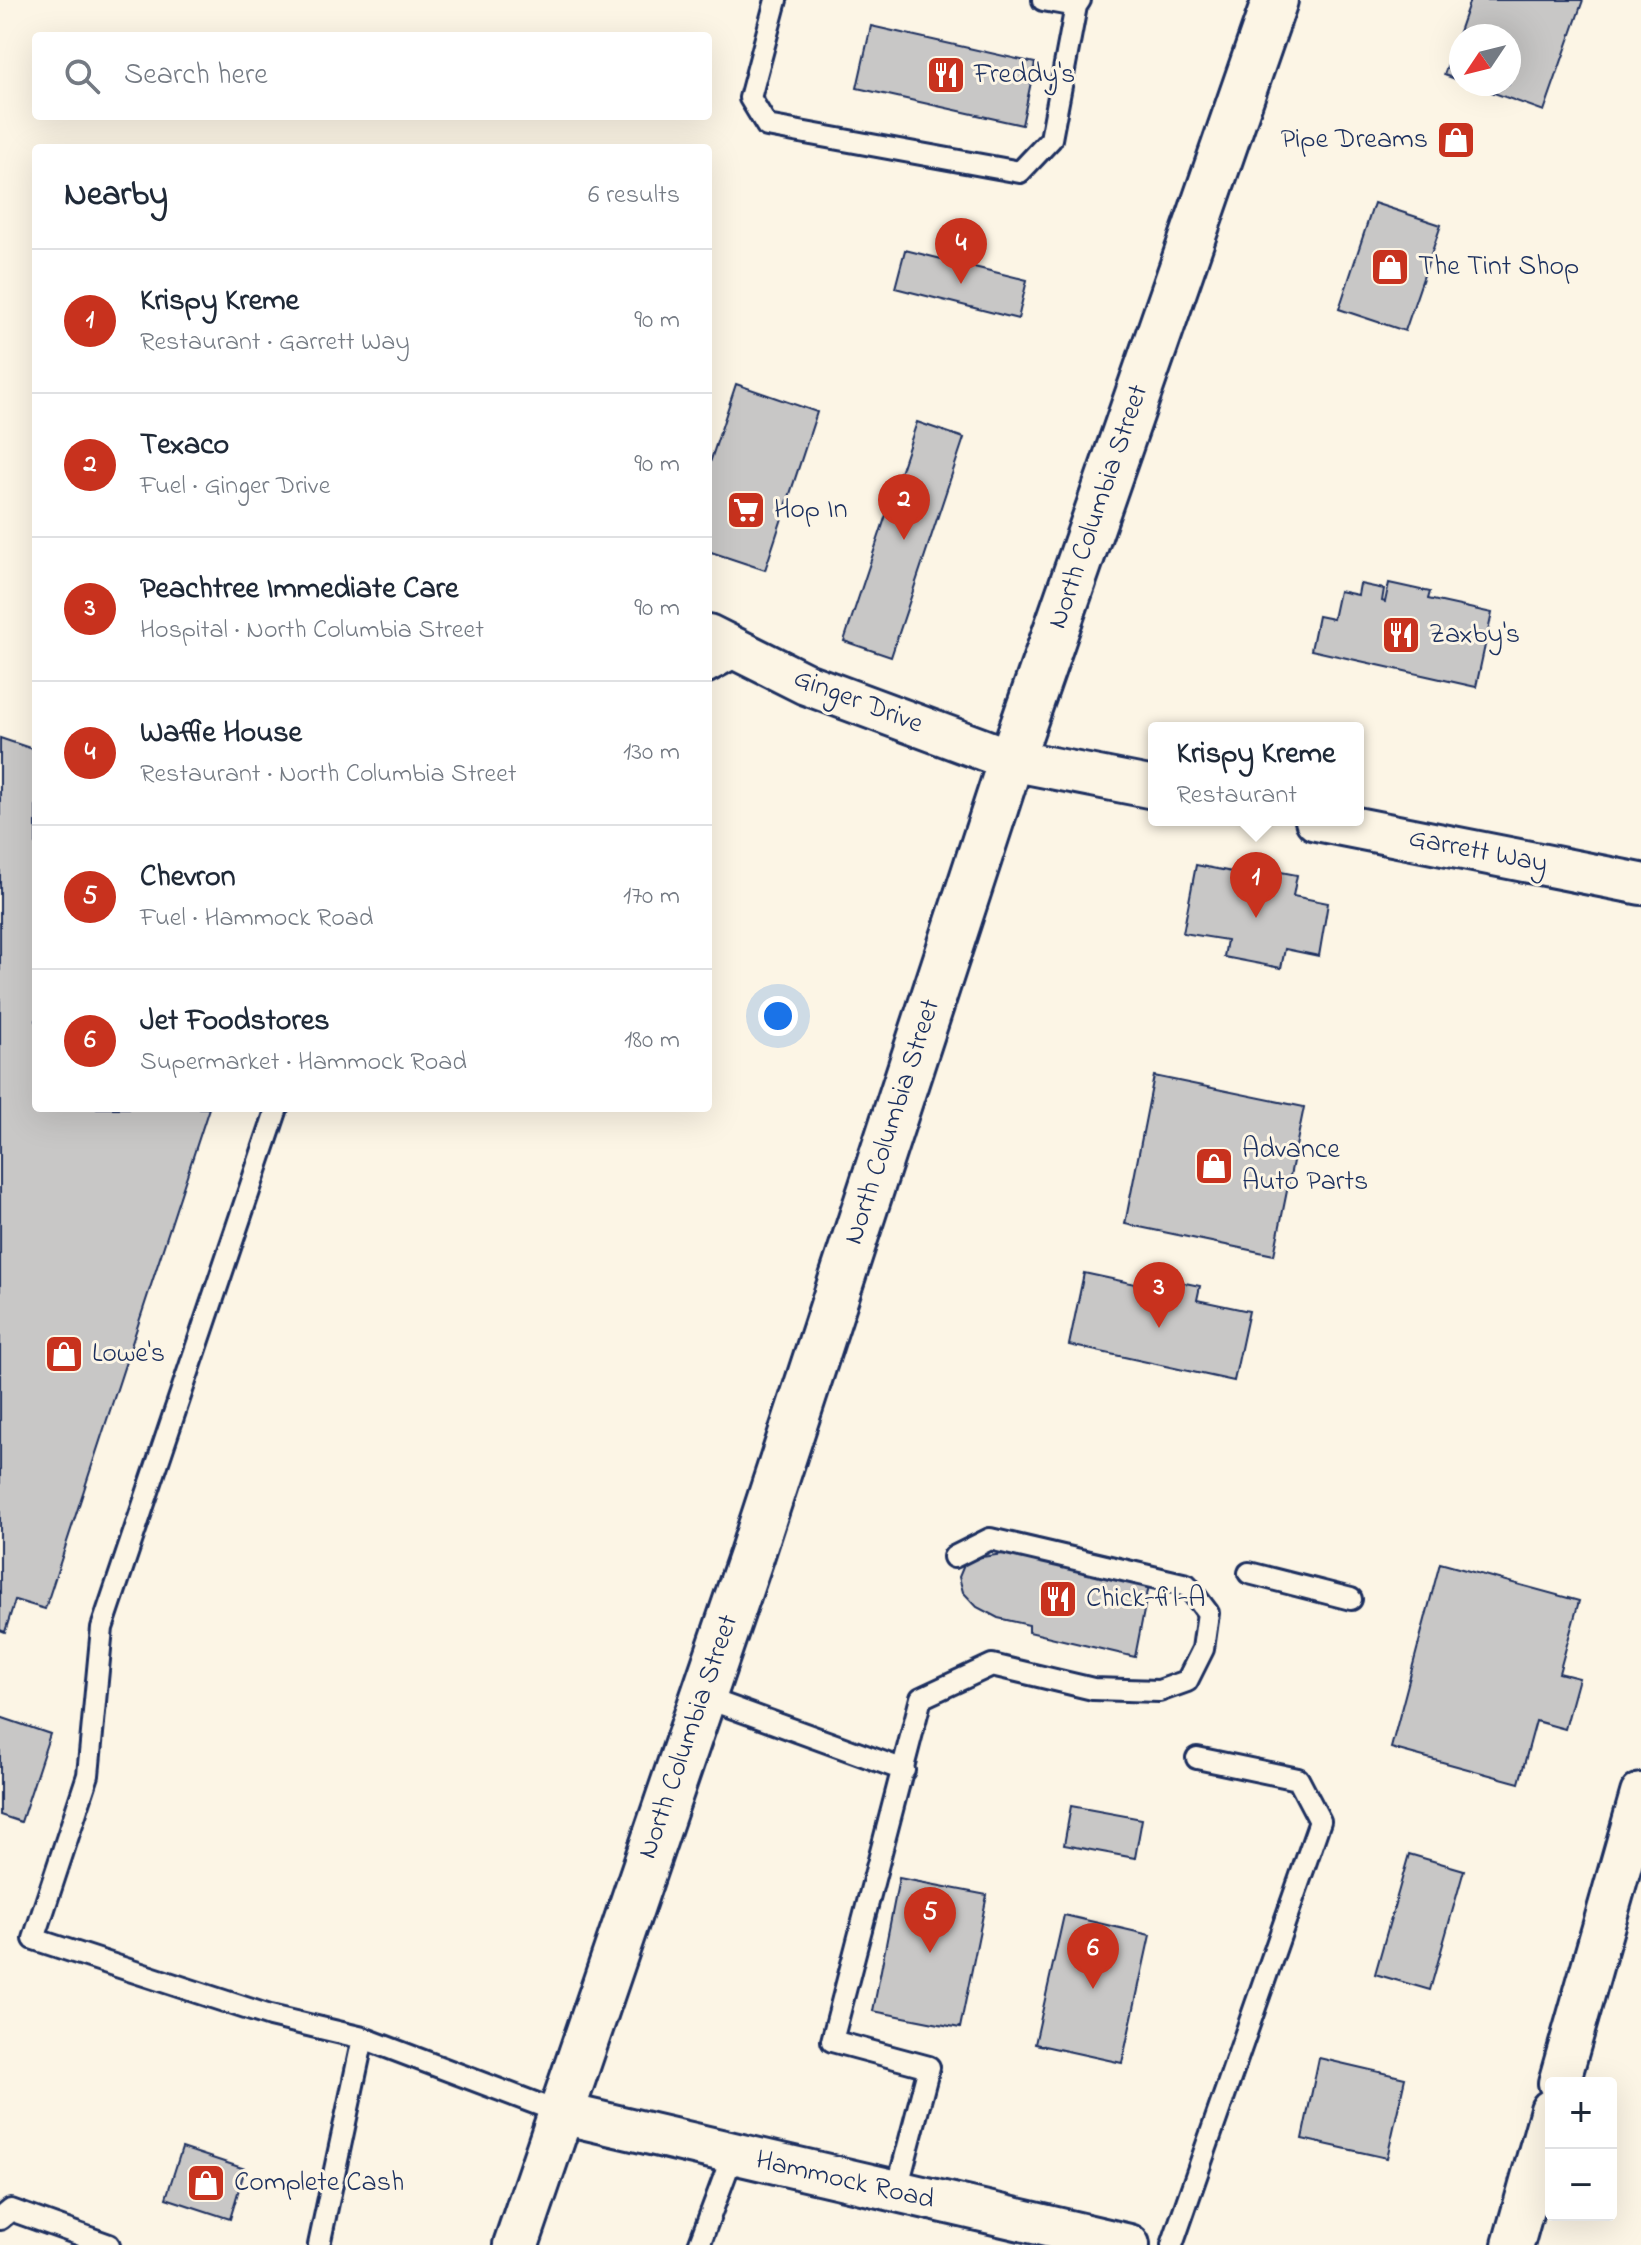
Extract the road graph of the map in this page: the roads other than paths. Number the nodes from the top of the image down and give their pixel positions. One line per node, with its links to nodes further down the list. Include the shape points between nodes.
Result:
1 (776, 0): 4 (lane, via 750,98 767,126 1020,172 1051,139)
2 (1043, 0): 4 (lane)
3 (1275, 0): 8 (main road, North Columbia Street)
4 (1078, 3)
5 (712, 637): 6 (street, Ginger Drive)
6 (743, 653): 7 (lane); 8 (street, Ginger Drive, via 806,684)
7 (712, 670)
8 (1011, 760): 9 (street); 16 (main road, North Columbia Street)
9 (1148, 787)
10 (1346, 826): 11 (street, Garrett Way)
11 (1641, 884)
12 (276, 1112): 20 (lane, via 102,1628 88,1775 34,1939 270,2016)
13 (954, 1557): 18 (lane, via 990,1539 1187,1585 1208,1613 1203,1649 1187,1681 1159,1691 1093,1689 992,1665 921,1698)
14 (1249, 1573): 15 (lane)
15 (1351, 1599)
16 (703, 1697): 18 (lane); 22 (main road, North Columbia Street)
17 (1197, 1758): 32 (lane, via 1298,1779 1320,1821)
18 (904, 1770): 25 (lane, via 832,2041 929,2067)
19 (1641, 1794): 21 (street)
20 (363, 2038): 22 (lane); 28 (lane)
21 (1561, 2077)
22 (561, 2113): 24 (street, Hammock Road); 29 (main road, North Columbia Street)
23 (1545, 2131): 33 (street)
24 (733, 2154): 25 (street, Hammock Road); 30 (lane)
25 (896, 2193): 31 (street, Hammock Road)
26 (0, 2219): 27 (lane, via 11,2210)
27 (109, 2245)
28 (319, 2245)
29 (516, 2245)
30 (699, 2245)
31 (1129, 2245)
32 (1172, 2245)
33 (1513, 2245)

